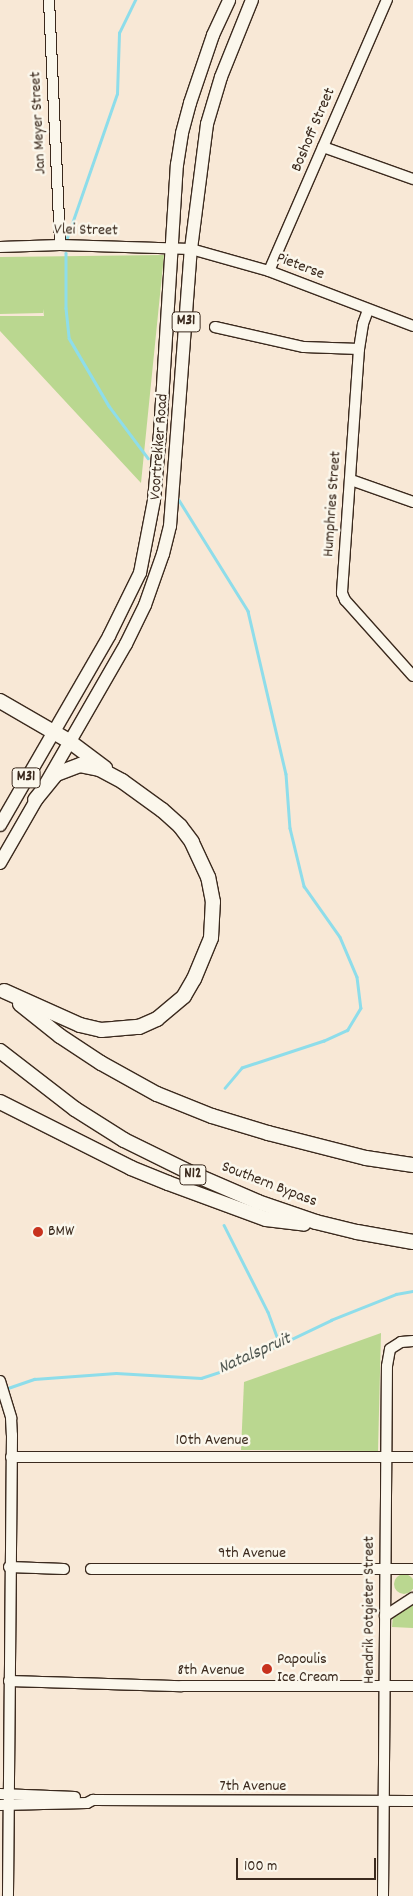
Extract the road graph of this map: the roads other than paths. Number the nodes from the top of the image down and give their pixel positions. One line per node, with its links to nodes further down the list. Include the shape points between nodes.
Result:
1 (49, 0): 7 (street, Jan Meyer Street)
2 (229, 0): 9 (main road, Voortrekker Road / M31, via 204,62 182,133 176,165)
3 (252, 0): 10 (main road, Voortrekker Road / M31, via 220,77 207,124)
4 (387, 0): 5 (street, Boshoff Street)
5 (323, 147): 6 (street); 11 (street, Boshoff Street)
6 (413, 179)
7 (60, 245): 8 (street, Vlei Street); 9 (street, Vlei Street)
8 (0, 247)
9 (172, 248): 10 (street, Pieterse); 20 (main road, Voortrekker Road / M31, via 154,500 142,564 109,636)
10 (191, 249): 11 (street, Pieterse); 21 (main road, Voortrekker Road / M31, via 170,526 145,605)
11 (269, 271): 12 (street, Pieterse)
12 (368, 310): 13 (street, Pieterse); 15 (street, Humphries Street)
13 (413, 326)
14 (215, 327): 15 (street, via 304,347)
15 (359, 349): 16 (street, Humphries Street)
16 (351, 480): 17 (street); 18 (street, Humphries Street, via 343,596)
17 (413, 502)
18 (413, 676)
19 (0, 701): 20 (highway)
20 (53, 731): 21 (highway); 24 (main road, Voortrekker Road / M31)
21 (69, 741): 22 (highway); 23 (main road, Voortrekker Road / M31)
22 (122, 781): 23 (highway, via 80,764 56,774); 26 (highway, via 180,826 200,856 208,877 213,902 211,938 194,980 179,1002 157,1019 139,1027 120,1030 80,1025)
23 (35, 800): 25 (main road, Voortrekker Road / M31)
24 (0, 825)
25 (1, 862)
26 (2, 989): 29 (highway, via 60,1036 156,1094 268,1133 366,1158)
27 (0, 1051): 30 (highway, Southern Bypass / N12, via 75,1109 124,1140 258,1202)
28 (0, 1102): 30 (highway, via 131,1168 232,1208 266,1219)
29 (413, 1165)
30 (357, 1232): 31 (highway, Southern Bypass / N12)
31 (413, 1242)
32 (413, 1341): 35 (street, Hendrik Potgieter Street, via 395,1345 390,1349 388,1358)
33 (0, 1381): 34 (street, via 10,1413)
34 (11, 1457): 35 (street, 10th Avenue); 37 (street)
35 (388, 1457): 36 (street, 10th Avenue); 38 (street, Hendrik Potgieter Street)
36 (413, 1457)
37 (9, 1567): 39 (street); 44 (street)
38 (385, 1568): 40 (street, 9th Avenue); 41 (street, 9th Avenue); 43 (street, Hendrik Potgieter Street)
39 (64, 1569)
40 (91, 1569)
41 (412, 1570)
42 (413, 1598): 43 (street)
43 (386, 1616): 45 (street, Hendrik Potgieter Street)
44 (10, 1682): 45 (street, 8th Avenue); 47 (street)
45 (385, 1686): 46 (street, 8th Avenue); 49 (street, Hendrik Potgieter Street)
46 (413, 1686)
47 (4, 1794): 48 (street, 7th Avenue); 51 (street)
48 (93, 1800): 49 (street, 7th Avenue); 51 (street, 7th Avenue, via 87,1803)
49 (384, 1801): 50 (street, 7th Avenue); 55 (street, Hendrik Potgieter Street)
50 (413, 1801)
51 (4, 1805): 53 (street)
52 (0, 1833): 53 (street)
53 (8, 1847): 54 (street)
54 (8, 1896)
55 (383, 1896)

